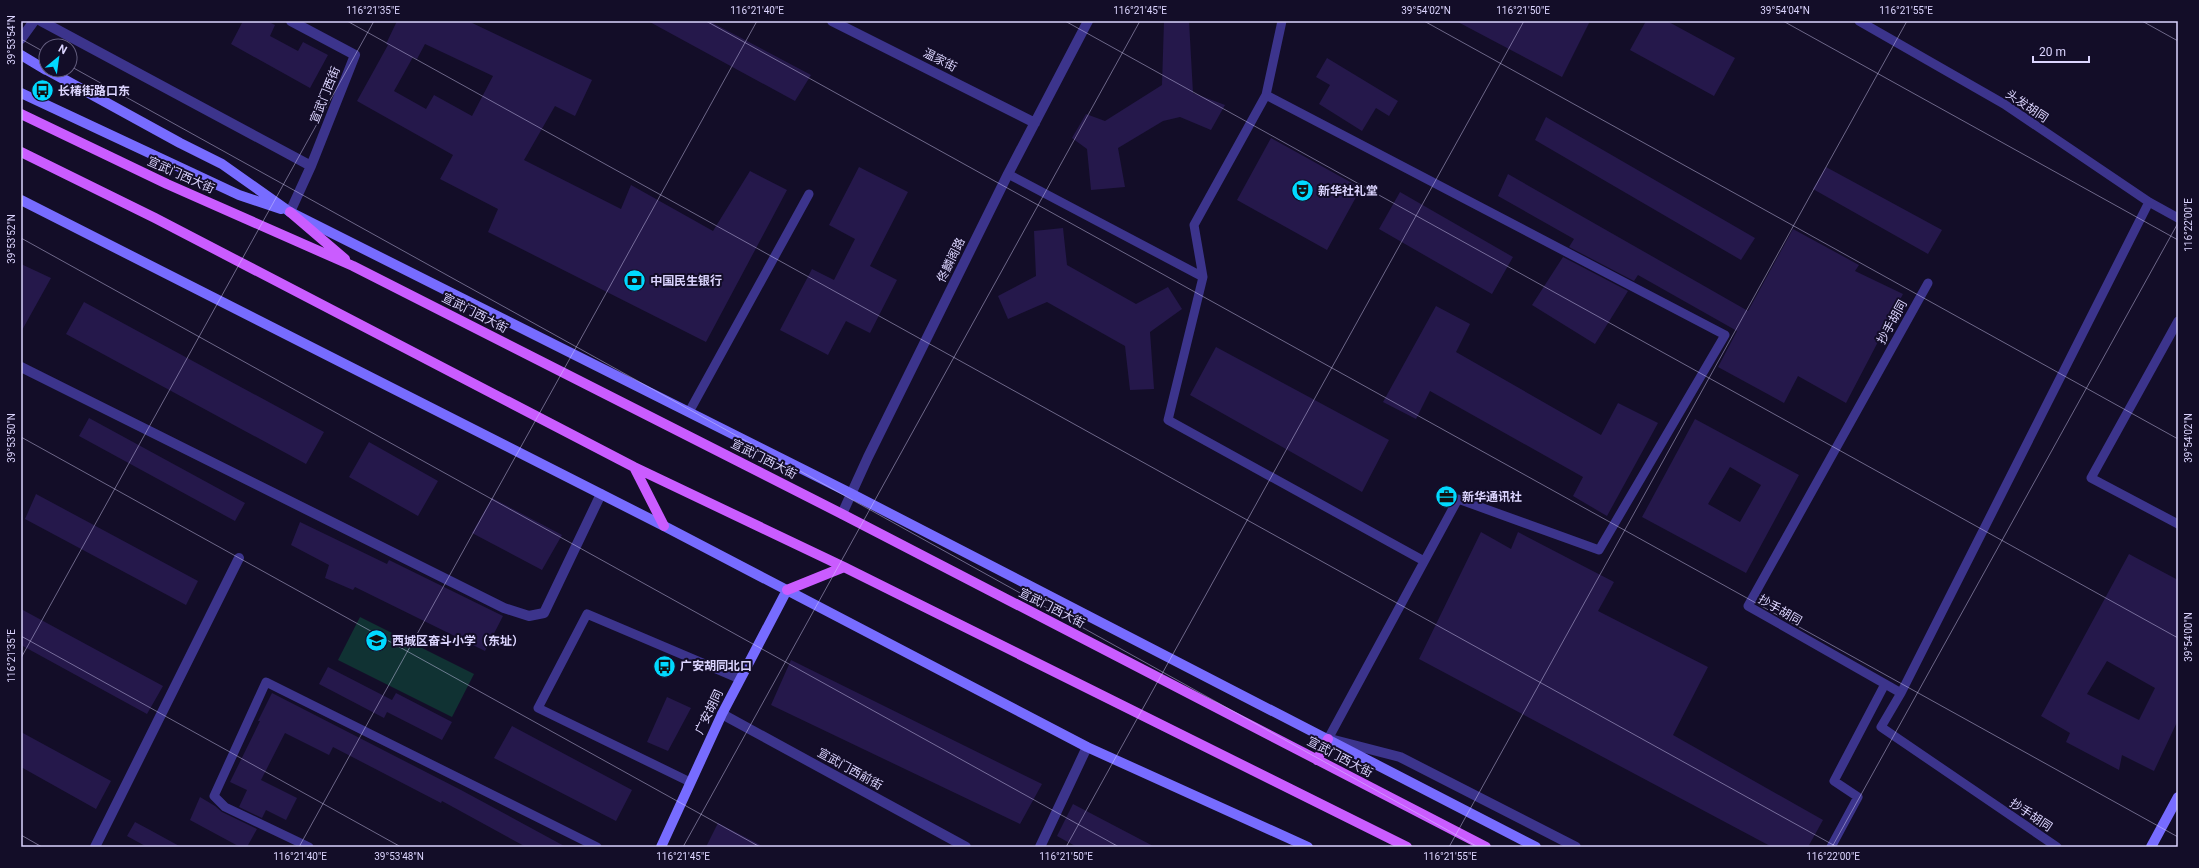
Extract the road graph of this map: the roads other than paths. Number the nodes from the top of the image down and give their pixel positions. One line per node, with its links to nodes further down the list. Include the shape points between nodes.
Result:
1 (34, 21): 8 (street)
2 (41, 21): 17 (street)
3 (292, 21): 17 (street, 宣武门西街, via 355,55)
4 (832, 21): 15 (street, 温家街)
5 (1088, 21): 15 (street, 佟麟阁路)
6 (1282, 21): 13 (lane)
7 (1859, 21): 21 (lane, 头发胡同, via 2004,104)
8 (21, 39)
9 (21, 55): 10 (street, 宣武门西大街)
10 (38, 65)
11 (61, 78): 22 (street, 宣武门西大街, via 222,164)
12 (21, 93): 22 (street, 宣武门西大街, via 239,195)
13 (1266, 95): 25 (lane, via 1194,225); 37 (lane, via 1725,335 1599,550 1458,499)
14 (21, 114): 24 (main road, 宣武门西大街, via 167,184)
15 (1035, 123): 18 (street, 佟麟阁路)
16 (21, 152): 30 (main road, via 168,225)
17 (311, 166): 22 (street, 宣武门西街)
18 (1008, 174): 25 (lane); 32 (street, 佟麟阁路)
19 (809, 194): 29 (lane)
20 (21, 200): 31 (street)
21 (2149, 202): 23 (lane, 头发胡同); 42 (lane)
22 (290, 212): 24 (main road); 29 (street, 宣武门西大街)
23 (2178, 218)
24 (353, 266): 33 (main road, 宣武门西大街)
25 (1202, 277): 37 (lane, via 1168,420)
26 (1928, 283): 41 (lane, 抄手胡同, via 1748,606)
27 (2178, 321): 34 (lane, via 2092,478)
28 (21, 367): 31 (street, via 504,608 529,616 544,613)
29 (689, 412): 32 (street, 宣武门西大街)
30 (634, 467): 35 (main road); 38 (main road)
31 (601, 494): 35 (street)
32 (852, 494): 33 (street, 佟麟阁路); 44 (street, 宣武门西大街)
33 (842, 514): 46 (main road, 宣武门西大街)
34 (2178, 524)
35 (664, 526): 39 (street)
36 (240, 558): 50 (street)
37 (1424, 561): 44 (lane)
38 (844, 567): 39 (main road); 56 (main road)
39 (787, 590): 40 (street, 广安胡同); 45 (street)
40 (740, 679): 43 (street, 广安胡同); 47 (lane, via 587,614 538,708)
41 (1885, 684): 42 (lane, 抄手胡同); 60 (lane, via 1834,781 1858,797)
42 (1901, 693): 61 (lane, 抄手胡同, via 1881,727)
43 (722, 714): 47 (street, 广安胡同); 53 (street, 宣武门西前街)
44 (1328, 739): 46 (main road); 58 (street, 宣武门西大街); 59 (street, 宣武门西大街, via 1400,757)
45 (1087, 747): 54 (street); 55 (street)
46 (1317, 760): 57 (main road, 宣武门西大街)
47 (690, 782): 52 (street, 广安胡同)
48 (2178, 797): 62 (street)
49 (591, 846): 51 (lane, via 266,682 214,796 225,807)
50 (95, 847)
51 (309, 847)
52 (661, 847)
53 (966, 847)
54 (1040, 847)
55 (1308, 847)
56 (1407, 847)
57 (1486, 847)
58 (1536, 847)
59 (1576, 847)
60 (1831, 847)
61 (2057, 847)
62 (2150, 847)

